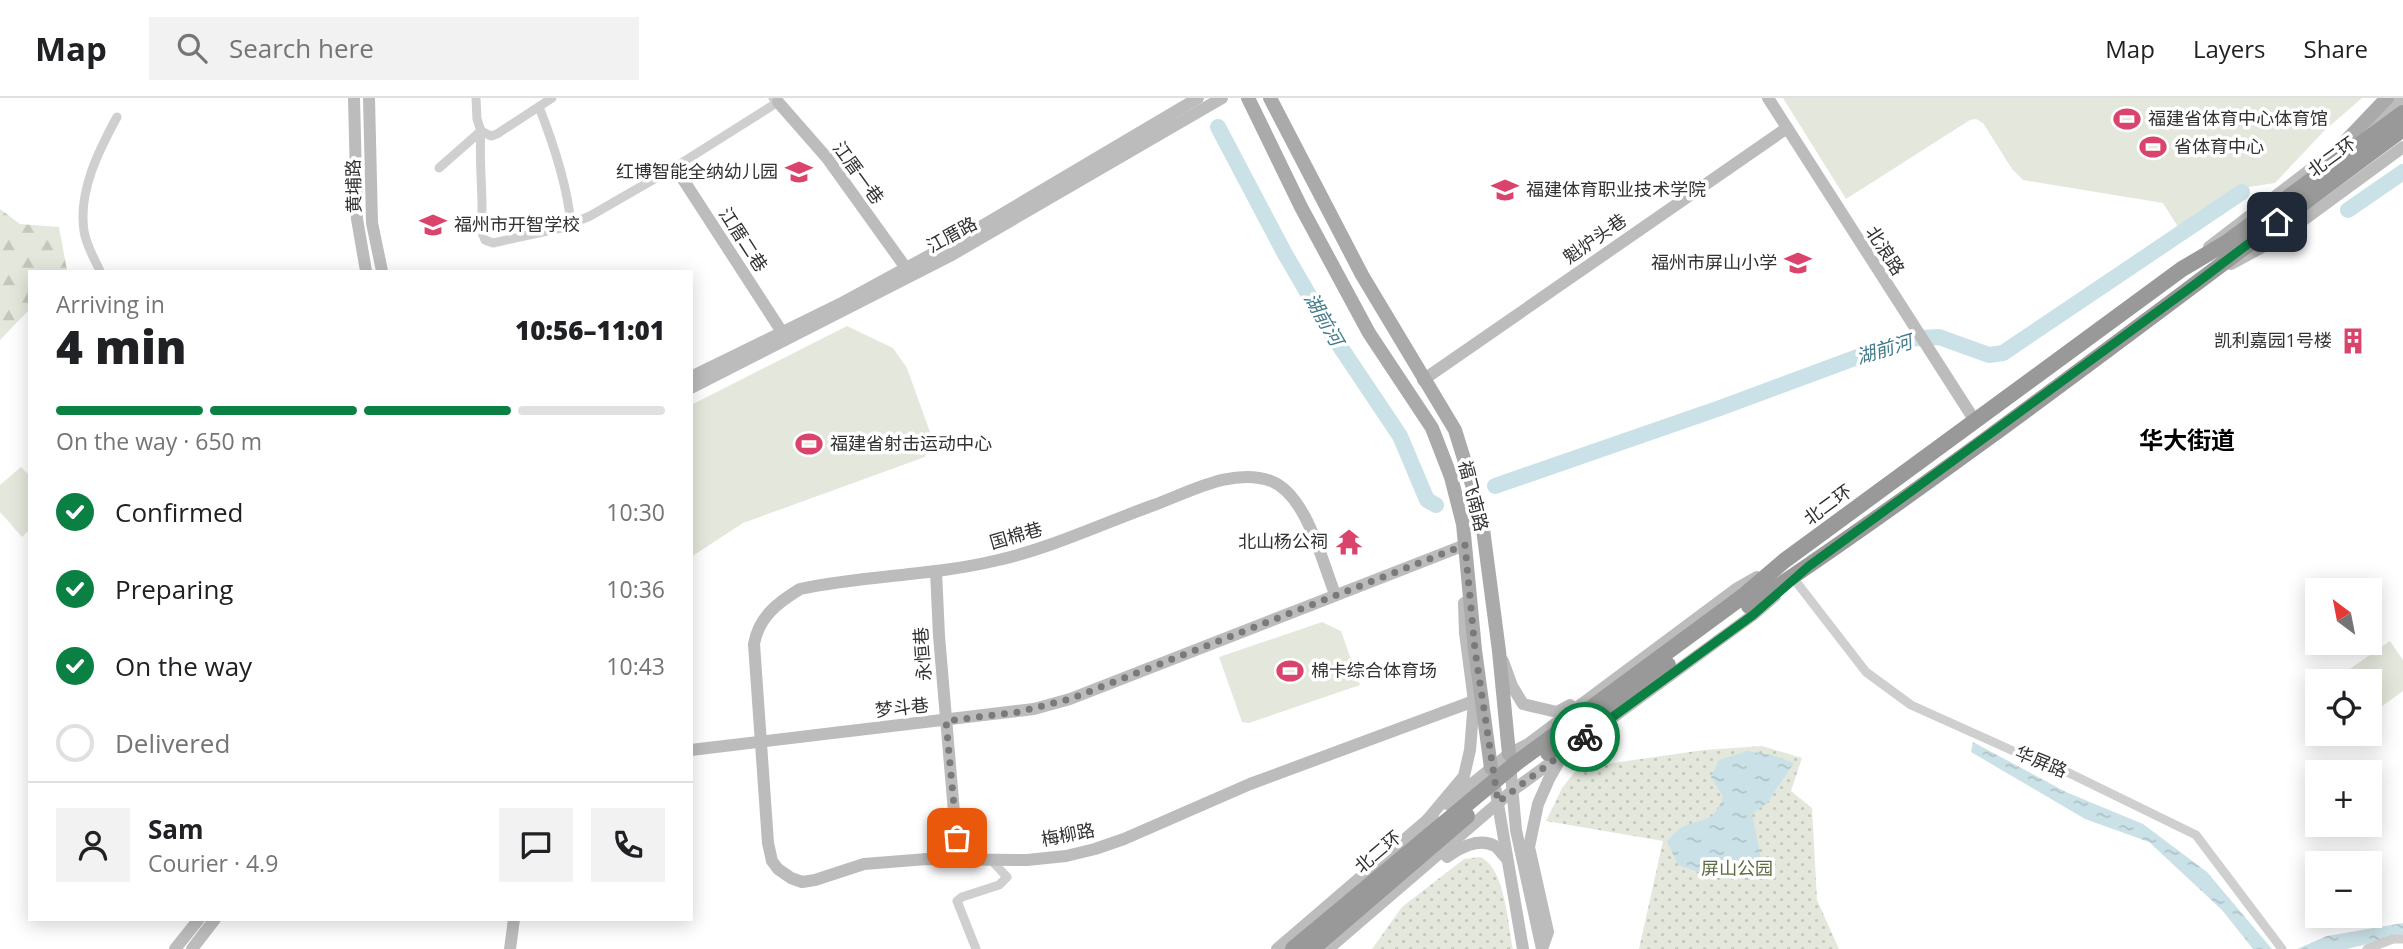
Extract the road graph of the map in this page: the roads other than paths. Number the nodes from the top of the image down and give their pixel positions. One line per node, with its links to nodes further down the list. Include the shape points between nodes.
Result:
1 (354, 98): 28 (main road, 黄埔路, via 357,219)
2 (369, 98): 29 (main road, 黄埔路, via 372,223)
3 (475, 98): 18 (street)
4 (552, 98): 13 (street)
5 (1198, 98): 25 (main road, 江厝路)
6 (1222, 98): 34 (main road, 江厝路, via 950,256)
7 (1248, 98): 36 (main road, 福飞南路, via 1369,333 1432,428 1451,477)
8 (1270, 98): 33 (main road, 福飞南路, via 1362,275)
9 (1768, 98): 16 (main road, 北浪路)
10 (2387, 98): 19 (main road)
11 (2403, 98): 19 (main road)
12 (776, 100): 21 (street); 25 (main road, 江厝一巷, via 834,168)
13 (539, 107): 18 (street, via 497,134); 23 (street, via 557,159)
14 (2403, 113): 24 (highway, 北二环)
15 (117, 117): 27 (street, via 96,158 84,211 85,236)
16 (1787, 128): 33 (main road, 魁炉头巷); 35 (main road, 北浪路)
17 (2403, 129): 24 (highway, 北二环)
18 (481, 131): 22 (street); 23 (street, via 480,230 485,240 505,242)
19 (2344, 142): 26 (main road)
20 (2403, 147): 30 (main road, via 2279,238)
21 (676, 167): 23 (street); 31 (main road, 江厝二巷)
22 (439, 168)
23 (571, 224)
24 (2230, 248): 26 (highway, 北二环); 30 (highway, 北二环)
25 (906, 268): 31 (main road, 江厝路)
26 (2182, 269): 35 (highway, 北二环)
27 (100, 270)
28 (366, 270)
29 (382, 270)
30 (2194, 285): 38 (highway, 北二环)
31 (782, 332): 32 (main road, 江厝路)
32 (693, 376)
33 (1423, 380): 43 (main road, 福飞南路, via 1455,430 1479,506)
34 (693, 387)
35 (1975, 421): 37 (highway, 北二环)
36 (1465, 545): 41 (main road, 梦斗巷); 46 (main road, via 1465,633); 53 (main road, 福飞南路)
37 (1784, 561): 42 (highway, 北二环); 44 (main road, via 1736,589)
38 (1809, 566): 40 (main road); 42 (highway, 北二环)
39 (936, 571): 41 (main road, 国棉巷, via 1048,546 1244,476 1272,481 1293,496); 47 (main road, 永恒巷); 49 (main road, 国棉巷, via 820,585 781,600 757,629 754,645)
40 (1794, 579): 48 (main road, via 1753,615); 77 (street, 华屏路, via 1866,672 1911,705 2067,772 2196,835)
41 (1335, 594): 47 (main road, 梦斗巷, via 1070,699 1018,712)
42 (1745, 602): 72 (highway, 北二环, bridge, via 1515,764); 73 (highway, 北二环, bridge, via 1468,815)
43 (1499, 650): 44 (main road, via 1523,704 1557,712); 52 (main road, 福飞南路)
44 (1630, 669): 45 (main road)
45 (1587, 699): 48 (main road); 52 (main road)
46 (1474, 701): 56 (main road, via 1464,776); 59 (main road, 梅柳路, via 1250,784 1095,849 1066,856)
47 (946, 721): 49 (main road, 梦斗巷); 58 (main road, 永恒巷)
48 (1605, 723): 51 (main road)
49 (760, 741): 50 (main road, 梦斗巷); 58 (main road, 梅柳路, via 770,853 778,869 790,878 815,880 864,864)
50 (693, 750)
51 (1566, 751): 54 (main road); 76 (main road, via 1538,804 1529,847 1548,932)
52 (1509, 754): 54 (main road, 福飞南路); 56 (main road)
53 (1491, 768): 55 (main road, 福飞南路)
54 (1512, 791): 55 (main road); 76 (main road, 福飞南路)
55 (1498, 802): 60 (main road, 福飞南路); 61 (main road)
56 (1428, 819): 57 (main road)
57 (1390, 852): 61 (main road); 71 (main road)
58 (958, 859): 59 (main road, 梅柳路)
59 (991, 860): 70 (street, via 1007,877 999,885 957,901)
60 (1508, 860): 65 (main road, via 1494,845 1462,846 1371,920); 75 (main road, 福飞南路)
61 (1412, 877): 65 (main road)
62 (197, 921): 67 (main road)
63 (213, 921): 68 (main road)
64 (514, 921): 69 (main road)
65 (1361, 921): 74 (main road)
66 (2403, 939): 78 (street)
67 (175, 949)
68 (192, 949)
69 (510, 949)
70 (976, 949)
71 (1277, 949)
72 (1293, 949)
73 (1312, 949)
74 (1328, 949)
75 (1522, 949)
76 (1542, 949)
77 (2282, 949)
78 (2367, 949)

